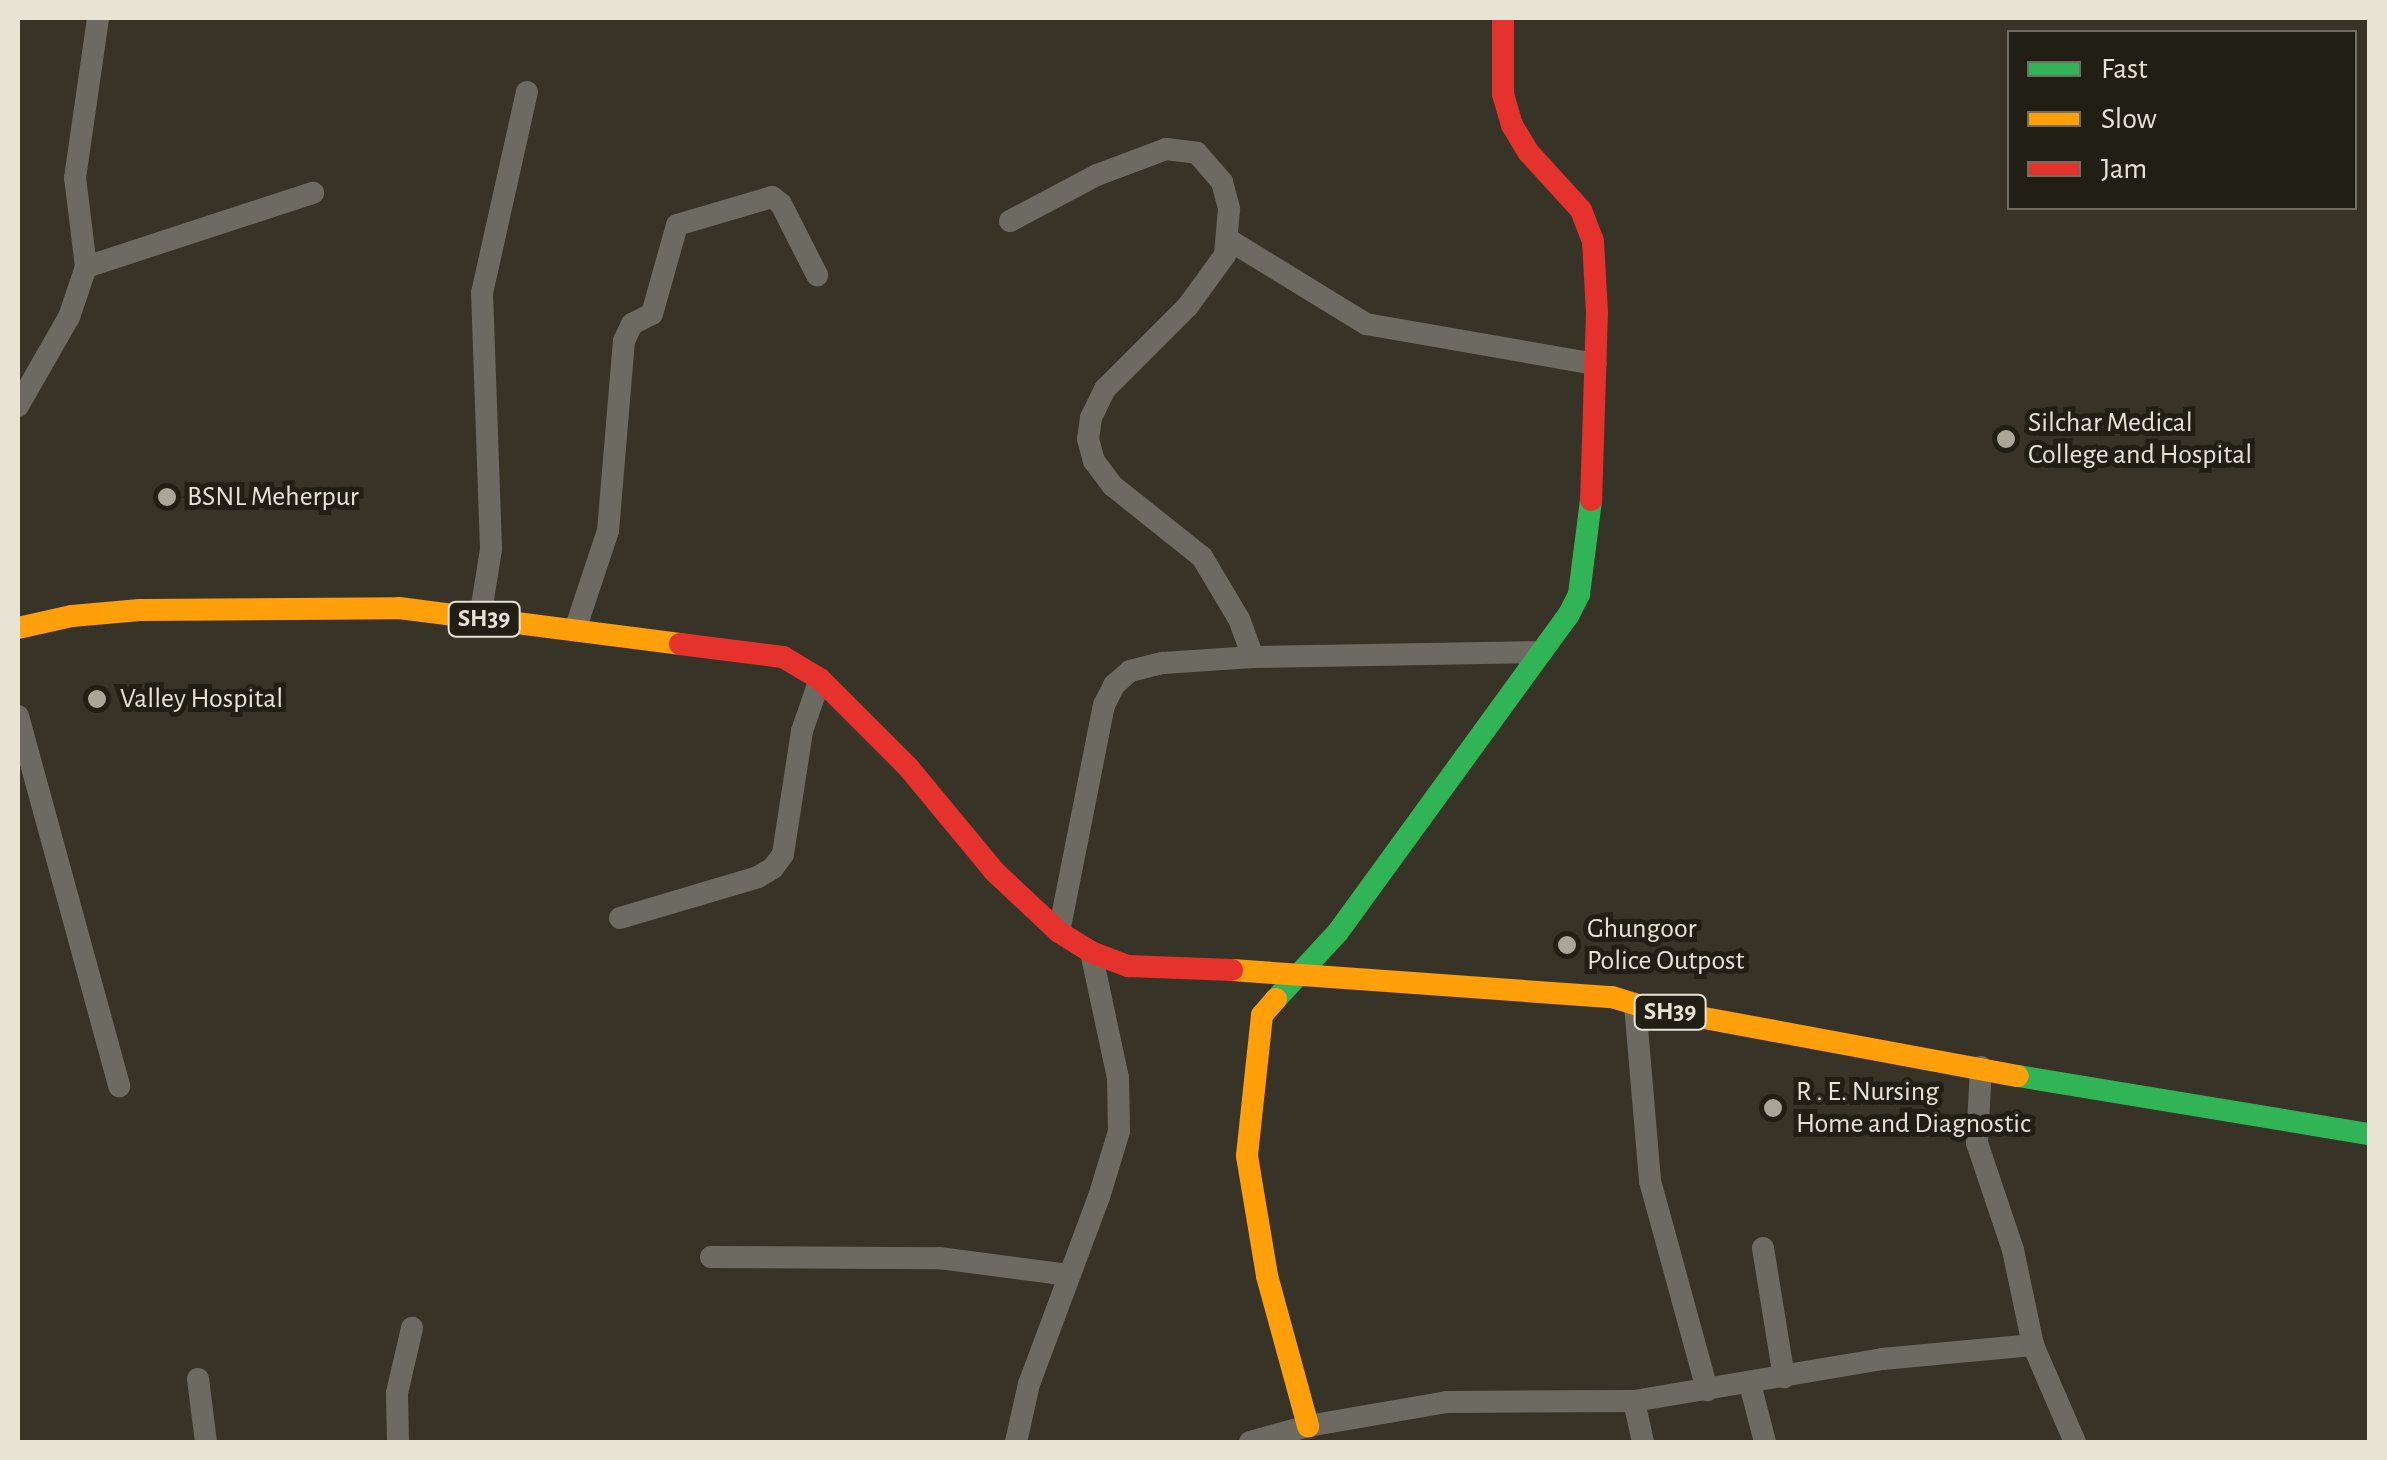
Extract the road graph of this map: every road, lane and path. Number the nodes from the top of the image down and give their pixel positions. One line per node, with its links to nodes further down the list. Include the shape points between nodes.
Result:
1 (98, 18): 7 (street, via 75,178)
2 (1502, 18): 9 (main road, via 1503,94 1512,125 1590,227)
3 (527, 92): 11 (street, via 482,293 491,549)
4 (314, 193): 7 (street)
5 (1010, 221): 6 (street, via 1130,161 1184,148 1209,161 1222,182)
6 (1229, 240): 9 (street, via 1366,324); 15 (street, via 1210,280 1106,389 1088,440 1113,486 1202,557)
7 (86, 267): 10 (street, via 68,317)
8 (817, 275): 13 (street, via 772,197 677,226 652,314 632,324 624,341 608,531)
9 (1596, 364): 14 (main road, via 1586,571 1574,605)
10 (18, 406)
11 (480, 618): 12 (main road, SH39, via 399,608 140,610); 13 (main road, SH39)
12 (18, 628)
13 (575, 630): 16 (main road, SH39, via 783,657)
14 (1542, 652): 15 (street); 21 (main road)
15 (1253, 657): 19 (street, via 1144,666 1114,686 1091,763)
16 (820, 679): 18 (street, via 802,731 783,854 773,868); 19 (main road, SH39, via 908,767 995,872)
17 (18, 716): 24 (street)
18 (620, 918)
19 (1059, 932): 20 (main road, SH39)
20 (1091, 952): 21 (main road, SH39, via 1128,966); 28 (street, via 1118,1078 1119,1131)
21 (1304, 973): 22 (main road, SH39, via 1612,997); 36 (main road, via 1262,1015 1247,1156 1267,1276)
22 (1634, 1005): 23 (main road, SH39); 34 (street, via 1650,1181)
23 (1981, 1066): 25 (main road, SH39); 30 (street, via 1977,1143 2013,1250)
24 (119, 1086)
25 (2370, 1134)
26 (1763, 1248): 31 (street)
27 (711, 1257): 28 (street, via 939,1258)
28 (1068, 1274): 39 (street)
29 (412, 1328): 38 (street, via 397,1393)
30 (2033, 1344): 31 (street); 43 (street)
31 (1784, 1377): 33 (street)
32 (198, 1379): 37 (street)
33 (1750, 1384): 34 (street); 42 (street)
34 (1707, 1390): 35 (street)
35 (1634, 1401): 36 (street, via 1479,1399); 41 (street)
36 (1308, 1426): 40 (street)
37 (206, 1442)
38 (398, 1442)
39 (1016, 1442)
40 (1250, 1442)
41 (1643, 1442)
42 (1765, 1442)
43 (2075, 1442)

